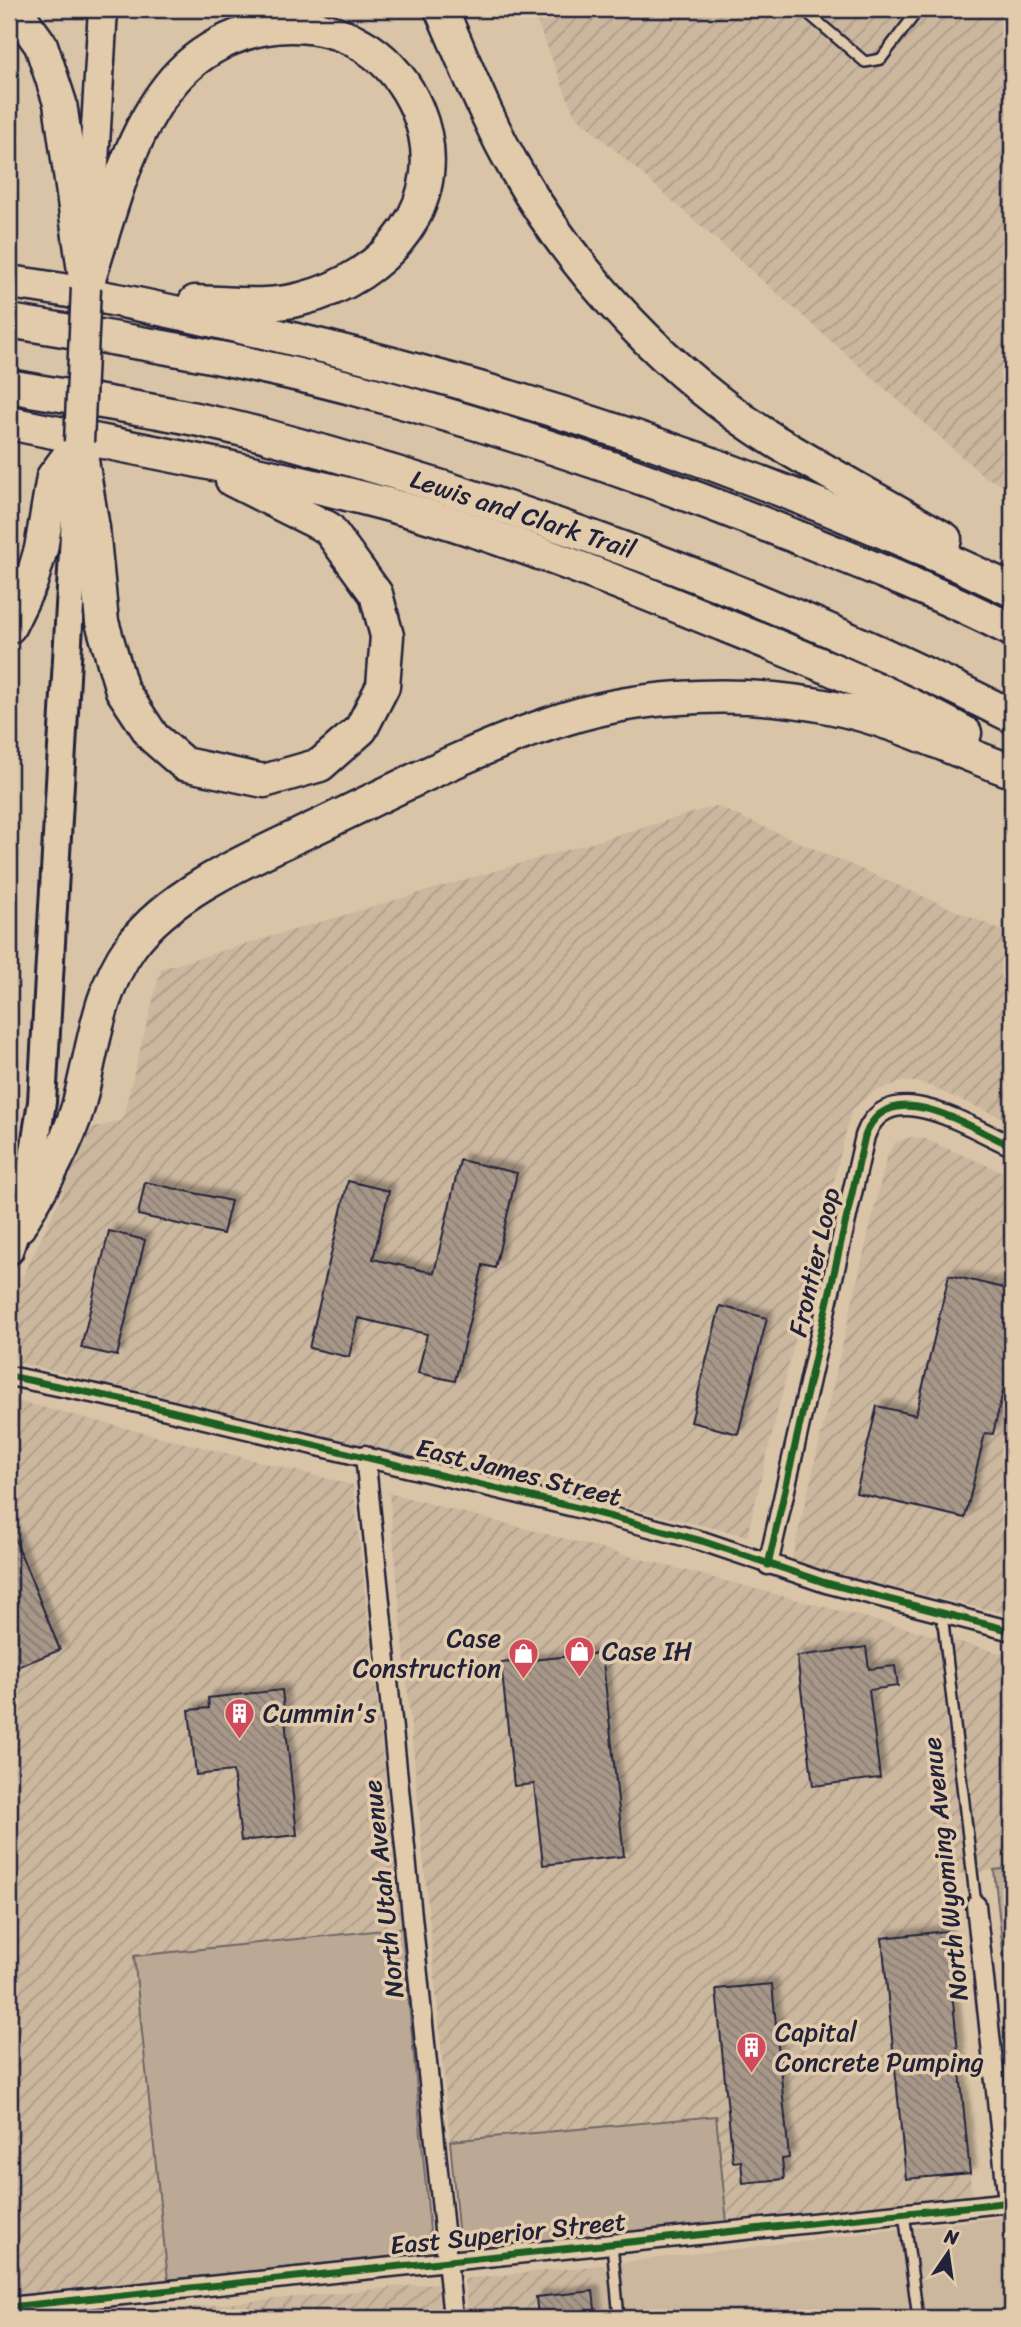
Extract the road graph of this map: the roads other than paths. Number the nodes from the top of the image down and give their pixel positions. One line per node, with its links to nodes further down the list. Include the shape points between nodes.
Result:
1 (15, 9): 6 (highway, via 41,45)
2 (103, 9): 6 (highway)
3 (441, 9): 16 (highway, via 523,181 584,269 655,346 709,393 774,439)
4 (803, 9): 5 (lane, via 865,62 881,59)
5 (919, 9)
6 (92, 219): 8 (highway); 9 (highway, via 168,86 204,52 243,32 284,25 340,36 386,65 417,110 424,132 421,200 410,226 393,248 362,274 316,295 281,303)
7 (12, 282): 9 (highway)
8 (86, 288): 13 (highway, bridge)
9 (117, 299): 17 (highway, via 369,356 611,428 844,514)
10 (9, 321): 19 (highway, via 267,368 376,394 531,441 745,516)
11 (9, 386): 20 (highway, Lewis and Clark Trail, via 268,436 433,482 717,582 887,655)
12 (9, 423): 14 (highway)
13 (79, 442): 15 (highway); 15 (highway, via 53,477)
14 (165, 455): 15 (highway, via 230,479 328,527 376,594 387,636 383,686 361,729 320,765 264,781 184,764 153,737 121,690); 21 (highway, via 240,468 385,504 531,551 864,683)
15 (71, 524): 18 (highway, via 31,582); 24 (main road, via 42,1102 34,1164)
16 (1012, 579)
17 (1012, 590)
18 (9, 626)
19 (1012, 630)
20 (1012, 716)
21 (1012, 759)
22 (1012, 771): 24 (highway, via 903,726 836,708 718,697 651,701 567,718 521,733 408,783 216,878 148,925 129,948 99,1016 67,1140)
23 (1012, 1146): 27 (street, Frontier Loop, via 906,1104 889,1106 874,1116 865,1136)
24 (12, 1231)
25 (9, 1376): 26 (street, East James Street)
26 (365, 1455): 27 (street, East James Street, via 667,1532); 35 (street, North Utah Avenue)
27 (768, 1565): 28 (street, East James Street)
28 (942, 1614): 29 (street, East James Street); 30 (lane, North Wyoming Avenue)
29 (1012, 1631)
30 (976, 1905): 31 (street, North Wyoming Avenue)
31 (1010, 2202): 32 (street, East Superior Street); 34 (lane)
32 (904, 2213): 33 (street, East Superior Street); 39 (lane)
33 (611, 2244): 35 (street, East Superior Street); 38 (lane)
34 (1012, 2249)
35 (447, 2261): 36 (street, East Superior Street); 37 (street, North Utah Avenue)
36 (9, 2307)
37 (453, 2318)
38 (619, 2318)
39 (918, 2318)

